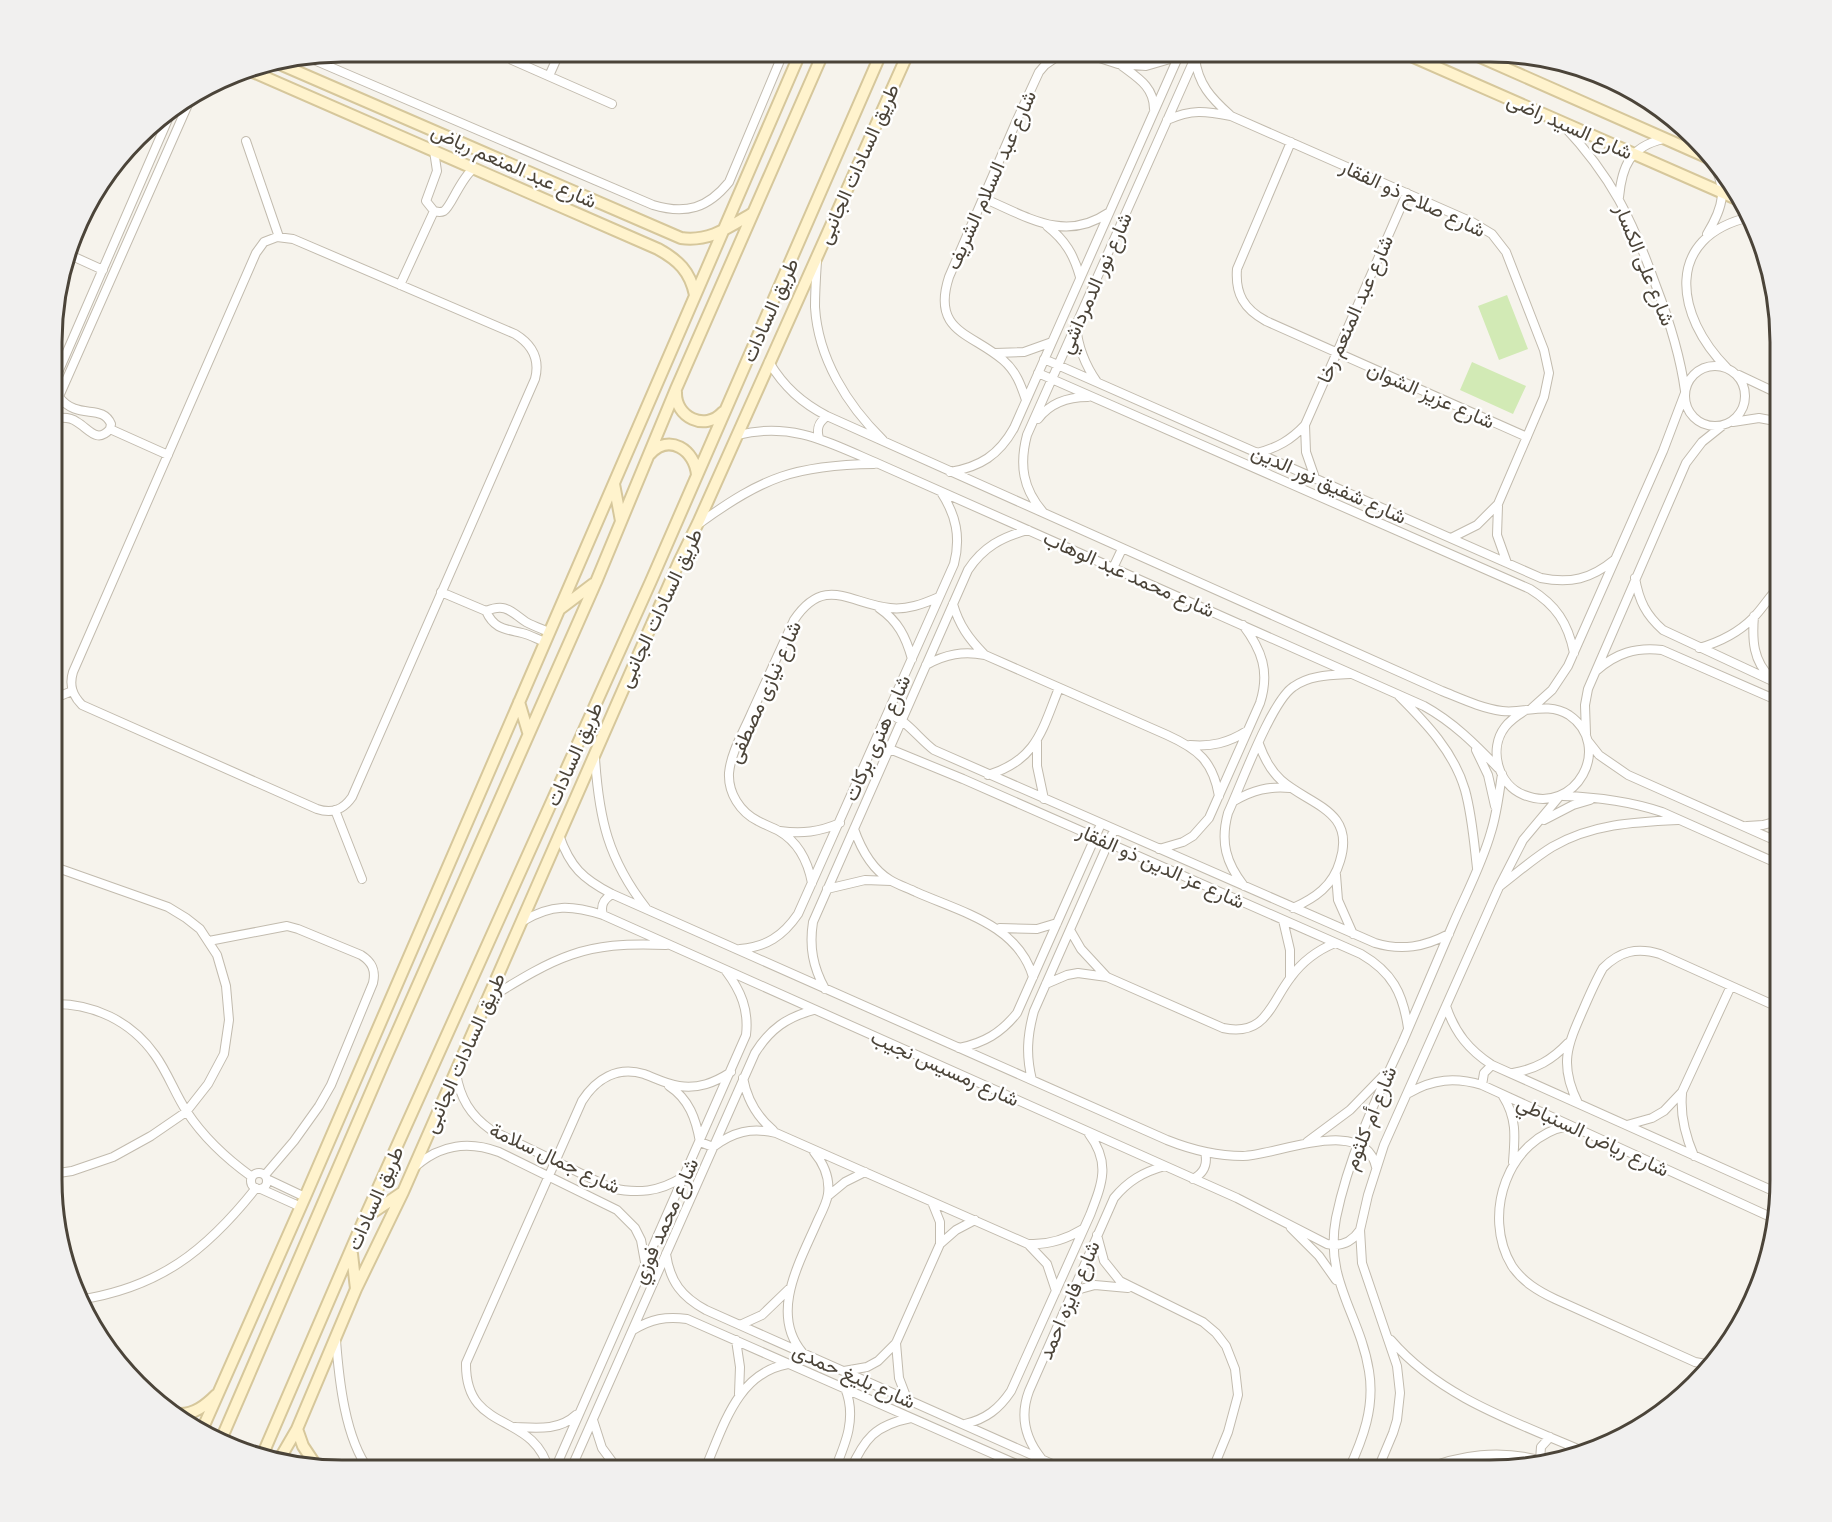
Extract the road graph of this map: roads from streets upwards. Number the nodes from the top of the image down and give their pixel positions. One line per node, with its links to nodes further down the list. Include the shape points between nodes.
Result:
1 (514, 61): 20 (street)
2 (556, 61): 20 (street)
3 (780, 61): 16 (street, via 729,182 709,201 682,210 653,205)
4 (797, 61): 50 (street)
5 (820, 61): 46 (street)
6 (878, 61): 81 (street, طريق السادات)
7 (904, 61): 55 (street, طريق السادات الجانبى)
8 (1051, 61): 43 (street, شارع عبد السلام الشريف, via 1034,81)
9 (1110, 61): 17 (street, شارع عبد السلام الشريف)
10 (1164, 61): 17 (street, شارع عبد السلام الشريف, via 1152,65)
11 (1176, 61): 22 (street, شارع نور الدمرداشي)
12 (1193, 61): 23 (street, شارع نور الدمرداشي)
13 (1196, 61): 28 (street, شارع صلاح ذو الفقار, via 1205,91)
14 (1422, 61): 30 (street, شارع السيد راضى)
15 (1490, 61): 32 (street, شارع السيد راضى)
16 (320, 62)
17 (1118, 64): 27 (street, شارع عبد السلام الشريف, via 1147,86)
18 (287, 67): 21 (street, شارع عبد المنعم رياض)
19 (258, 74): 24 (street, شارع عبد المنعم رياض)
20 (549, 76): 25 (street)
21 (326, 84): 24 (street); 51 (street, شارع عبد المنعم رياض)
22 (1163, 90): 23 (street); 27 (street, شارع نور الدمرداشي)
23 (1178, 97): 29 (street, شارع نور الدمرداشي)
24 (319, 101): 35 (street, شارع عبد المنعم رياض)
25 (612, 104)
26 (186, 109): 75 (street)
27 (1154, 111): 47 (street, شارع نور الدمرداشي)
28 (1232, 116): 29 (street, شارع صلاح ذو الفقار, via 1200,111); 34 (street, شارع صلاح ذو الفقار)
29 (1167, 120): 61 (street, شارع نور الدمرداشي)
30 (1560, 122): 37 (street, شارع السيد راضى); 44 (street, شارع على الكسار, via 1592,158)
31 (166, 123): 57 (street)
32 (1665, 138): 36 (street, شارع السيد راضى); 37 (street)
33 (246, 141): 52 (street)
34 (1292, 142): 40 (street, شارع صلاح ذو الفقار); 63 (street, شارع عزيز الشوان, via 1241,256 1236,282 1245,306 1254,315)
35 (434, 151): 38 (street, شارع عبد المنعم رياض); 45 (street, via 437,171 426,201)
36 (1697, 153)
37 (1634, 154): 41 (street, شارع السيد راضى); 44 (street, via 1623,172)
38 (474, 168): 45 (street, via 460,183 447,208); 54 (street, شارع عبد المنعم رياض)
39 (1722, 184): 41 (street)
40 (1407, 193): 63 (street, شارع عبد المنعم رخا); 93 (street, شارع صلاح ذو الفقار, via 1482,227 1506,252 1548,361 1547,385)
41 (1723, 193): 42 (street, شارع السيد راضى); 53 (street, via 1719,213)
42 (1730, 196)
43 (983, 198): 49 (street); 64 (street, شارع عبد السلام الشريف, via 949,277 944,302 954,326)
44 (1619, 198): 77 (street, شارع على الكسار, via 1669,322)
45 (434, 211): 59 (street)
46 (753, 212): 50 (street, شارع عبد المنعم رياض); 74 (street)
47 (1109, 212): 49 (street, via 1073,228); 58 (street, شارع نور الدمرداشي)
48 (1743, 219): 53 (street, شارع على الكسار, via 1726,224)
49 (1046, 225): 58 (street, via 1069,248)
50 (724, 230): 51 (street, شارع عبد المنعم رياض, via 692,239); 60 (street)
51 (665, 231): 54 (street)
52 (279, 237): 59 (street, via 293,239); 97 (street, via 264,242 256,253)
53 (1705, 238): 69 (street, شارع على الكسار, via 1688,267 1688,302 1707,344)
54 (658, 249): 60 (street, شارع عبد المنعم رياض, via 682,264)
55 (817, 255): 66 (street, طريق السادات الجانبى); 95 (street, via 815,308 823,349 842,390)
56 (74, 257): 57 (street)
57 (103, 270): 67 (street)
58 (1080, 278): 62 (street, شارع نور الدمرداشي)
59 (399, 285): 121 (street, via 515,334 528,344 537,364 534,379)
60 (695, 295): 103 (street)
61 (1076, 326): 68 (street, شارع نور الدمرداشي); 73 (street, via 1083,357)
62 (1052, 342): 64 (street, via 1024,352); 65 (street, شارع نور الدمرداشي)
63 (1336, 352): 88 (street, شارع عبد المنعم رخا); 93 (street, شارع عزيز الشوان)
64 (994, 353): 80 (street, شارع عبد السلام الشريف, via 1015,373)
65 (1044, 359): 68 (street, شارع شفيق نور الدين); 70 (street, شارع نور الدمرداشي)
66 (770, 362): 84 (street, شارع محمد عبد الوهاب, via 794,394); 92 (street, طريق السادات الجانبى)
67 (62, 363)
68 (1059, 365): 72 (street, شارع نور الدمرداشي); 73 (street, شارع شفيق نور الدين)
69 (1727, 368): 71 (street); 77 (street, via 1701,369 1693,375)
70 (1038, 373): 72 (street, شارع شفيق نور الدين); 80 (street, شارع نور الدمرداشي)
71 (1735, 373): 76 (street); 87 (street, via 1746,399 1744,408)
72 (1052, 380): 78 (street, شارع شفيق نور الدين); 90 (street, شارع نور الدمرداشي)
73 (1098, 383): 96 (street, شارع شفيق نور الدين)
74 (676, 389): 81 (street, via 678,407 692,420 711,420); 98 (street)
75 (62, 390)
76 (1770, 390)
77 (1685, 392): 89 (street, via 1695,419); 114 (street)
78 (1092, 397): 90 (street, via 1074,397 1057,403); 107 (street, شارع شفيق نور الدين)
79 (62, 400): 82 (street)
80 (1026, 400): 100 (street, شارع نور الدمرداشي, via 1006,443 994,455 965,470)
81 (726, 409): 101 (street, طريق السادات)
82 (82, 412): 86 (street); 91 (street, via 105,415)
83 (62, 417): 86 (street)
84 (827, 417): 94 (street, via 819,423); 95 (street, شارع محمد عبد الوهاب)
85 (1770, 420): 87 (street)
86 (77, 422): 91 (street, via 96,436)
87 (1731, 422): 89 (street)
88 (1305, 425): 96 (street, شارع عبد المنعم رخا, via 1279,446); 102 (street, شارع عبد المنعم رخا, via 1306,452)
89 (1722, 426): 118 (street, via 1702,442 1686,464)
90 (1031, 427): 108 (street, شارع نور الدمرداشي, via 1022,470 1030,495)
91 (110, 429): 97 (street)
92 (738, 435): 94 (street, شارع محمد عبد الوهاب, via 778,429); 110 (street, طريق السادات الجانبى)
93 (1527, 437): 106 (street, شارع صلاح ذو الفقار)
94 (819, 438): 99 (street, شارع محمد عبد الوهاب)
95 (888, 445): 100 (street, شارع محمد عبد الوهاب)
96 (1257, 453): 102 (street, شارع شفيق نور الدين)
97 (168, 455): 146 (street, via 73,672)
98 (647, 458): 101 (street, via 661,446 679,446 693,458); 109 (street)
99 (879, 464): 104 (street, شارع محمد عبد الوهاب); 110 (street, via 821,466 774,478)
100 (948, 472): 108 (street, شارع محمد عبد الوهاب)
101 (697, 475): 119 (street, طريق السادات)
102 (1316, 479): 105 (street, شارع شفيق نور الدين)
103 (614, 483): 109 (street); 126 (street)
104 (940, 491): 111 (street, شارع محمد عبد الوهاب); 123 (street, شارع هنرى بركات, via 954,516 958,540 954,564)
105 (1348, 493): 107 (street); 112 (street, شارع شفيق نور الدين)
106 (1498, 504): 112 (street, شارع صلاح ذو الفقار, via 1477,525); 116 (street, شارع صلاح ذو الفقار, via 1497,534)
107 (1342, 507): 136 (street, شارع شفيق نور الدين, via 1530,588 1544,597 1564,621)
108 (1046, 515): 113 (street, شارع محمد عبد الوهاب)
109 (621, 522): 120 (street)
110 (698, 523): 115 (street, طريق السادات الجانبى)
111 (1029, 530): 117 (street, شارع محمد عبد الوهاب); 124 (street, شارع هنرى بركات, via 1002,538 982,552 968,570)
112 (1451, 538): 116 (street, شارع شفيق نور الدين)
113 (1122, 549): 117 (street); 151 (street, شارع محمد عبد الوهاب, via 1465,701 1505,711)
114 (1614, 560): 116 (street, شارع شفيق نور الدين, via 1602,570 1572,581 1541,578); 136 (street)
115 (679, 562): 119 (street); 144 (street, طريق السادات الجانبى)
116 (1507, 563)
117 (1113, 568): 130 (street, شارع محمد عبد الوهاب)
118 (1635, 578): 134 (street, via 1640,600 1652,620); 141 (street)
119 (651, 581): 135 (street, طريق السادات)
120 (596, 582): 126 (street); 155 (street)
121 (441, 592): 127 (street); 174 (street, via 351,797)
122 (1770, 595): 128 (street)
123 (939, 597): 125 (street, شارع نيازى مصطفى, via 908,608); 138 (street, شارع هنرى بركات)
124 (953, 604): 137 (street, via 965,632); 139 (street, شارع هنرى بركات)
125 (875, 606): 138 (street, شارع نيازى مصطفى, via 900,628); 183 (street, شارع نيازى مصطفى, via 837,594 812,601 802,609 740,738 729,774 736,801 744,812)
126 (559, 609): 132 (street)
127 (486, 611): 129 (street, via 507,609); 131 (street, via 499,628)
128 (1754, 616): 134 (street, via 1728,637); 142 (street, via 1753,646 1757,660)
129 (523, 619): 131 (street); 132 (street)
130 (1242, 624): 140 (street, شارع محمد عبد الوهاب); 154 (street, via 1258,648 1266,675 1265,689)
131 (516, 632): 133 (street)
132 (549, 632): 133 (street)
133 (545, 642): 150 (street)
134 (1699, 648): 143 (street)
135 (620, 650): 144 (street); 278 (street, طريق السادات)
136 (1574, 653): 151 (street, via 1552,690)
137 (986, 655): 139 (street, via 961,652); 145 (street)
138 (912, 659): 152 (street, شارع هنرى بركات)
139 (926, 665): 153 (street, شارع هنرى بركات)
140 (1353, 674): 147 (street, شارع محمد عبد الوهاب); 160 (street, via 1318,677 1292,687 1275,709)
141 (1593, 675): 149 (street, via 1617,656 1647,648 1677,655); 156 (street, via 1585,705)
142 (1770, 677)
143 (1770, 679)
144 (624, 685): 163 (street, طريق السادات الجانبى)
145 (1059, 688): 157 (street); 161 (street)
146 (72, 691): 148 (street); 174 (street, via 82,705 323,811)
147 (1396, 693): 158 (street, شارع محمد عبد الوهاب, via 1444,718); 192 (street, via 1434,734 1457,770 1465,790)
148 (62, 695)
149 (1770, 697)
150 (519, 702): 155 (street); 273 (street)
151 (1529, 709): 156 (street, via 1544,707 1563,712 1579,724); 165 (street, via 1514,717 1501,734 1496,755)
152 (888, 714): 153 (street, شارع عز الدين ذو الفقار); 159 (street, شارع هنرى بركات)
153 (902, 720): 162 (street, شارع هنرى بركات); 164 (street, شارع عز الدين ذو الفقار, via 925,744)
154 (1248, 731): 161 (street, via 1214,745); 169 (street)
155 (528, 732): 290 (street)
156 (1587, 739): 170 (street, via 1589,755 1584,774); 180 (street, via 1599,755 1628,775)
157 (1038, 740): 166 (street, via 1020,760); 172 (street, via 1037,766)
158 (1471, 740): 165 (street, شارع محمد عبد الوهاب); 175 (street, via 1488,776)
159 (875, 743): 162 (street, شارع عز الدين ذو الفقار); 177 (street, شارع هنرى بركات)
160 (1259, 744): 168 (street, via 1271,770); 173 (street)
161 (1189, 745): 169 (street, via 1207,762)
162 (889, 749): 167 (street, شارع عز الدين ذو الفقار); 182 (street, شارع هنرى بركات)
163 (594, 753): 185 (street, طريق السادات الجانبى); 202 (street, via 606,837 630,887)
164 (970, 766): 166 (street, شارع عز الدين ذو الفقار); 167 (street)
165 (1500, 772): 170 (street, via 1515,789 1532,799); 175 (street, شارع أم كلثوم)
166 (988, 775): 172 (street, شارع عز الدين ذو الفقار)
167 (963, 779): 186 (street, شارع عز الدين ذو الفقار)
168 (1292, 788): 173 (street, via 1262,789); 193 (street, via 1325,808 1339,825 1343,848)
169 (1219, 796): 189 (street, via 1209,818 1193,836)
170 (1560, 797): 171 (street); 181 (street, شارع أم كلثوم)
171 (1603, 798): 176 (street, via 1643,806); 181 (street, via 1559,811)
172 (1044, 799): 179 (street, شارع عز الدين ذو الفقار)
173 (1234, 801): 198 (street, via 1224,826 1225,852)
174 (335, 810): 194 (street)
175 (1496, 814): 192 (street, شارع أم كلثوم)
176 (1680, 820): 190 (street); 197 (street, via 1594,829 1552,847)
177 (840, 823): 183 (street, شارع نيازى مصطفى, via 816,832); 196 (street, شارع هنرى بركات)
178 (1770, 823): 180 (street)
179 (1101, 824): 184 (street, شارع عز الدين ذو الفقار); 186 (street)
180 (1744, 826): 187 (street)
181 (1533, 828): 197 (street, شارع أم كلثوم)
182 (854, 829): 195 (street, via 872,863); 199 (street, شارع هنرى بركات)
183 (778, 830): 196 (street, شارع نيازى مصطفى, via 798,848)
184 (1114, 830): 188 (street); 189 (street, شارع عز الدين ذو الفقار)
185 (558, 835): 200 (street, شارع رمسيس نجيب, via 572,865 582,876); 205 (street, طريق السادات الجانبى)
186 (1095, 837): 188 (street, شارع عز الدين ذو الفقار); 206 (street)
187 (1770, 838)
188 (1108, 843): 204 (street, شارع عز الدين ذو الفقار); 208 (street)
189 (1159, 849): 198 (street, شارع عز الدين ذو الفقار)
190 (1770, 860)
191 (62, 870): 211 (street, via 168,907 200,929)
192 (1477, 870): 210 (street, شارع أم كلثوم)
193 (1336, 875): 201 (street, via 1321,891); 209 (street, via 1338,900)
194 (362, 879)
195 (891, 881): 199 (street, via 859,881); 207 (street)
196 (813, 885): 214 (street, شارع هنرى بركات, via 790,927 779,937)
197 (1498, 886): 225 (street, شارع أم كلثوم)
198 (1245, 887): 201 (street, شارع عز الدين ذو الفقار)
199 (827, 889): 221 (street, شارع هنرى بركات, via 811,936 813,963)
200 (612, 894): 202 (street, شارع رمسيس نجيب); 203 (street, via 602,905)
201 (1293, 908): 209 (street, شارع عز الدين ذو الفقار)
202 (647, 909): 214 (street, شارع رمسيس نجيب)
203 (603, 915): 205 (street, شارع رمسيس نجيب, via 560,907); 213 (street, شارع رمسيس نجيب)
204 (1283, 920): 212 (street, شارع عز الدين ذو الفقار); 218 (street, via 1290,950)
205 (523, 921): 222 (street, طريق السادات الجانبى)
206 (1057, 923): 207 (street, via 1036,929); 216 (street)
207 (998, 928): 216 (street, via 1019,948)
208 (1070, 930): 217 (street, via 1081,949); 219 (street)
209 (1353, 934): 210 (street, شارع عز الدين ذو الفقار, via 1389,947 1405,948)
210 (1449, 934): 227 (street, شارع أم كلثوم)
211 (209, 941): 245 (street, via 226,986 229,1020 224,1054 208,1084); 266 (street, via 292,927 362,955 375,975 331,1085)
212 (1335, 943): 218 (street, via 1317,952); 227 (street, شارع عز الدين ذو الفقار, via 1361,954 1385,971 1400,995)
213 (670, 946): 215 (street, شارع رمسيس نجيب); 222 (street, via 592,948 545,964)
214 (736, 950): 221 (street, شارع رمسيس نجيب)
215 (725, 970): 226 (street, شارع رمسيس نجيب); 229 (street, شارع محمد فوزي, via 739,990 747,1013)
216 (1033, 977): 230 (street, via 1008,1024 986,1041)
217 (1107, 977): 218 (street, via 1234,1030 1246,1029 1265,1017); 219 (street, via 1078,973)
218 (1290, 977)
219 (1046, 984): 238 (street, via 1029,1028 1027,1046)
220 (1731, 986): 223 (street); 228 (street, via 1648,950 1623,953 1603,968); 241 (street)
221 (825, 989): 230 (street, شارع رمسيس نجيب)
222 (488, 999): 234 (street, طريق السادات الجانبى)
223 (1770, 1004)
224 (62, 1005): 245 (street, via 84,1006 111,1016 136,1033 156,1055)
225 (1446, 1006): 232 (street, شارع رياض السنباطي, via 1463,1040); 242 (street, شارع أم كلثوم)
226 (815, 1010): 231 (street, شارع محمد فوزي, via 774,1028); 248 (street, شارع رمسيس نجيب)
227 (1408, 1028): 233 (street, شارع أم كلثوم)
228 (1568, 1043): 236 (street, via 1537,1067); 244 (street, via 1569,1080)
229 (742, 1046): 231 (street); 235 (street, شارع محمد فوزي)
230 (959, 1048): 238 (street, شارع رمسيس نجيب)
231 (755, 1053): 237 (street, شارع محمد فوزي)
232 (1492, 1065): 236 (street, شارع رياض السنباطي); 240 (street, via 1484,1073)
233 (1390, 1067): 251 (street, شارع أم كلثوم); 252 (street, via 1350,1110)
234 (456, 1072): 257 (street, شارع جمال سلامة, via 463,1100 479,1122); 261 (street, طريق السادات الجانبى)
235 (731, 1072): 239 (street, via 705,1085); 250 (street, شارع محمد فوزي)
236 (1512, 1073): 244 (street, شارع رياض السنباطي)
237 (743, 1078): 249 (street, via 757,1115); 253 (street, شارع محمد فوزي)
238 (1032, 1080): 255 (street, شارع رمسيس نجيب, via 1167,1140)
239 (663, 1082): 250 (street, via 686,1102); 257 (street, via 630,1071 596,1082 582,1101)
240 (1482, 1085): 242 (street, شارع رياض السنباطي, via 1451,1079 1421,1086); 243 (street, شارع رياض السنباطي)
241 (1682, 1092): 246 (street, via 1658,1114); 256 (street, via 1683,1125)
242 (1407, 1094): 260 (street, شارع أم كلثوم)
243 (1503, 1095): 247 (street, شارع رياض السنباطي); 258 (street, via 1516,1130)
244 (1578, 1103): 246 (street, شارع رياض السنباطي)
245 (186, 1112): 262 (street, via 113,1157); 265 (street, via 225,1156)
246 (1628, 1125): 256 (street, شارع رياض السنباطي)
247 (1568, 1126): 258 (street, via 1538,1137); 277 (street, شارع رياض السنباطي)
248 (1089, 1132): 259 (street, شارع رمسيس نجيب); 275 (street, شارع فايزه احمد, via 1103,1166 1100,1190)
249 (776, 1133): 253 (street, via 736,1133); 254 (street)
250 (700, 1142): 253 (street); 267 (street, شارع محمد فوزي)
251 (1357, 1143): 252 (street, شارع رمسيس نجيب, via 1332,1140); 260 (street, via 1370,1152); 286 (street, شارع أم كلثوم, via 1342,1190)
252 (1302, 1144): 255 (street, شارع رمسيس نجيب, via 1244,1156)
253 (713, 1147): 289 (street, شارع محمد فوزي)
254 (812, 1149): 263 (street); 272 (street, via 826,1171)
255 (1205, 1152): 268 (street, via 1206,1165)
256 (1694, 1156): 270 (street, شارع رياض السنباطي)
257 (555, 1161): 264 (street); 267 (street, شارع جمال سلامة, via 611,1188 626,1191 657,1190)
258 (1513, 1162): 309 (street, via 1502,1198 1502,1235 1504,1250 1524,1280 1538,1291)
259 (1165, 1166): 268 (street, شارع رمسيس نجيب); 280 (street, شارع فايزه احمد, via 1142,1174 1122,1188)
260 (1376, 1167): 282 (street, شارع أم كلثوم)
261 (413, 1169): 264 (street, شارع جمال سلامة, via 439,1151 469,1145 487,1148); 271 (street, طريق السادات الجانبى)
262 (62, 1172)
263 (865, 1172): 272 (street); 274 (street)
264 (549, 1176): 291 (street, شارع جمال سلامة, via 627,1218 641,1240); 328 (street, via 466,1363 470,1394 492,1416)
265 (252, 1177): 266 (street, via 258,1173); 269 (street, via 252,1185)
266 (266, 1177): 269 (street, via 266,1186); 273 (street)
267 (684, 1177): 291 (street, شارع محمد فوزي)
268 (1193, 1179): 276 (street, شارع رمسيس نجيب)
269 (259, 1189): 273 (street); 298 (street, via 215,1234 156,1278)
270 (1770, 1190)
271 (403, 1192): 278 (street); 293 (street, طريق السادات الجانبى)
272 (828, 1196): 292 (street)
273 (303, 1202): 287 (street)
274 (932, 1202): 279 (street); 284 (street, via 940,1222)
275 (1090, 1215): 280 (street); 281 (street, شارع فايزه احمد)
276 (1272, 1215): 286 (street, شارع رمسيس نجيب); 297 (street, via 1319,1256)
277 (1768, 1216)
278 (365, 1217): 288 (street, طريق السادات)
279 (975, 1220): 284 (street); 285 (street)
280 (1103, 1221): 283 (street, شارع فايزه احمد)
281 (1084, 1229): 285 (street, via 1052,1243); 295 (street, شارع فايزه احمد)
282 (1360, 1230): 286 (street, via 1351,1240); 303 (street, شارع أم كلثوم, via 1362,1263)
283 (1097, 1235): 294 (street, via 1108,1267); 296 (street, شارع فايزه احمد)
284 (940, 1244): 306 (street)
285 (1028, 1244): 295 (street, via 1047,1264)
286 (1333, 1245): 297 (street, شارع أم كلثوم)
287 (281, 1250): 290 (street); 318 (street)
288 (351, 1251): 293 (street); 333 (street, طريق السادات)
289 (666, 1254): 299 (street, شارع بليغ حمدى, via 677,1287); 302 (street, شارع محمد فوزي)
290 (298, 1257): 330 (street)
291 (645, 1265): 310 (street, شارع محمد فوزي)
292 (790, 1288): 301 (street, via 762,1315); 307 (street, via 788,1324)
293 (356, 1289): 304 (street, طريق السادات الجانبى)
294 (1132, 1289): 296 (street, via 1095,1285); 349 (street, via 1203,1322 1221,1339 1233,1361 1238,1395)
295 (1056, 1291): 320 (street, شارع فايزه احمد)
296 (1073, 1291): 320 (street, شارع فايزه احمد)
297 (1342, 1291): 350 (street, شارع أم كلثوم, via 1369,1371 1366,1427)
298 (87, 1298)
299 (706, 1310): 300 (street, via 700,1316); 301 (street, شارع بليغ حمدى)
300 (700, 1324): 302 (street, شارع بليغ حمدى, via 674,1317 659,1318); 305 (street, شارع بليغ حمدى)
301 (740, 1325): 307 (street, شارع بليغ حمدى)
302 (632, 1331): 314 (street, شارع محمد فوزي)
303 (1387, 1336): 331 (street, via 1415,1366 1448,1389); 351 (street, شارع أم كلثوم, via 1399,1380 1399,1407)
304 (336, 1340): 329 (street, طريق السادات الجانبى); 339 (street, via 344,1407)
305 (736, 1340): 311 (street, شارع بليغ حمدى); 319 (street)
306 (896, 1343): 315 (street, via 867,1367); 321 (street, via 899,1378)
307 (803, 1353): 308 (street, شارع بليغ حمدى)
308 (821, 1361): 315 (street, شارع بليغ حمدى); 316 (street)
309 (1695, 1362): 312 (street); 313 (street)
310 (602, 1363): 314 (street); 322 (street, شارع محمد فوزي)
311 (789, 1363): 316 (street, شارع بليغ حمدى); 319 (street, via 760,1374)
312 (1702, 1363)
313 (1700, 1366)
314 (615, 1369): 325 (street, شارع محمد فوزي)
315 (842, 1371): 321 (street, شارع بليغ حمدى)
316 (812, 1373): 317 (street, شارع بليغ حمدى)
317 (845, 1388): 324 (street, شارع بليغ حمدى); 345 (street, via 851,1421)
318 (220, 1390): 323 (street); 327 (street)
319 (739, 1394): 344 (street)
320 (1017, 1397): 326 (street, شارع فايزه احمد, via 986,1417); 338 (street, شارع فايزه احمد, via 1026,1431)
321 (908, 1400): 326 (street, شارع بليغ حمدى)
322 (580, 1412): 328 (street, via 552,1427); 341 (street, شارع محمد فوزي)
323 (187, 1414)
324 (912, 1418): 347 (street, via 892,1422 874,1433); 348 (street, شارع بليغ حمدى)
325 (593, 1419): 342 (street, شارع محمد فوزي); 343 (street, via 602,1448)
326 (964, 1424): 338 (street, شارع بليغ حمدى)
327 (204, 1425)
328 (514, 1427): 340 (street, via 532,1440)
329 (297, 1429): 334 (street, طريق السادات الجانبى); 337 (street)
330 (223, 1434)
331 (1550, 1437): 332 (street); 335 (street, via 1541,1447)
332 (1575, 1448)
333 (265, 1450)
334 (282, 1454)
335 (1541, 1456)
336 (1527, 1458): 352 (street, via 1510,1454)
337 (311, 1459)
338 (1042, 1459)
339 (364, 1460)
340 (545, 1460)
341 (558, 1460)
342 (575, 1460)
343 (611, 1460)
344 (709, 1460)
345 (839, 1460): 346 (street)
346 (849, 1460)
347 (855, 1460)
348 (1007, 1460)
349 (1215, 1460)
350 (1352, 1460)
351 (1382, 1460)
352 (1454, 1460)

